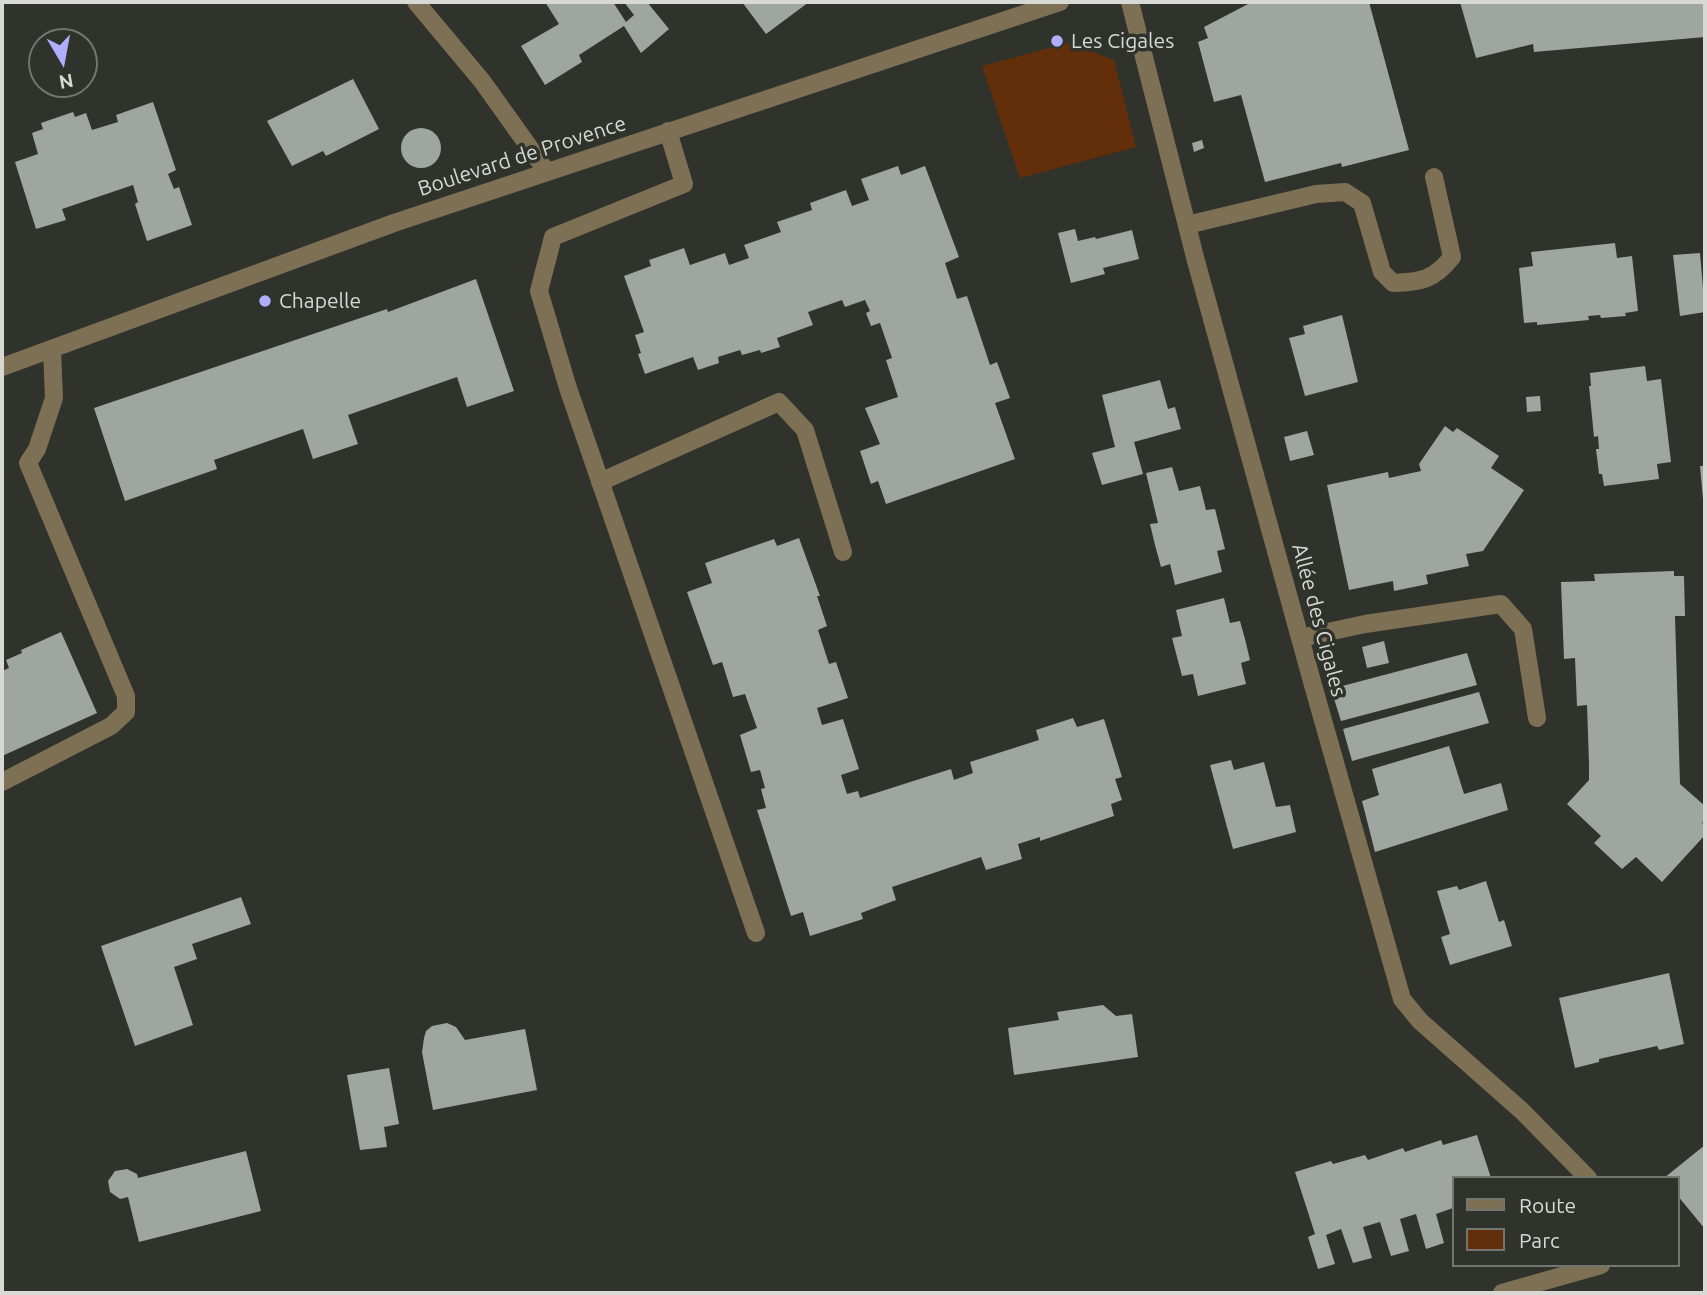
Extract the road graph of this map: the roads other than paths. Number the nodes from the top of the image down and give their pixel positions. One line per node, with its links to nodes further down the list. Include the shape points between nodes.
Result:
1 (416, 2): 5 (street, via 482,81)
2 (1060, 2): 4 (street, Boulevard de Provence)
3 (1130, 2): 7 (street, Allée des Cigales)
4 (668, 131): 5 (street, Boulevard de Provence); 10 (street, via 684,184 553,237 539,291)
5 (547, 172): 8 (street, Boulevard de Provence, via 394,223)
6 (1434, 177): 7 (street, via 1452,257 1440,273 1417,282 1393,283 1382,272 1362,203 1345,192 1316,194)
7 (1187, 225): 12 (street, Allée des Cigales)
8 (52, 350): 9 (street, Boulevard de Provence); 14 (street, via 54,398 28,463 126,696 126,712 111,726)
9 (2, 367)
10 (600, 482): 11 (street, via 779,402 805,429); 15 (street)
11 (843, 552)
12 (1300, 638): 13 (street, via 1501,604 1523,629); 16 (street, Allée des Cigales, via 1402,999)
13 (1536, 718)
14 (2, 782)
15 (756, 933)
16 (1586, 1176)
17 (1594, 1267): 18 (street)
18 (1502, 1293)

